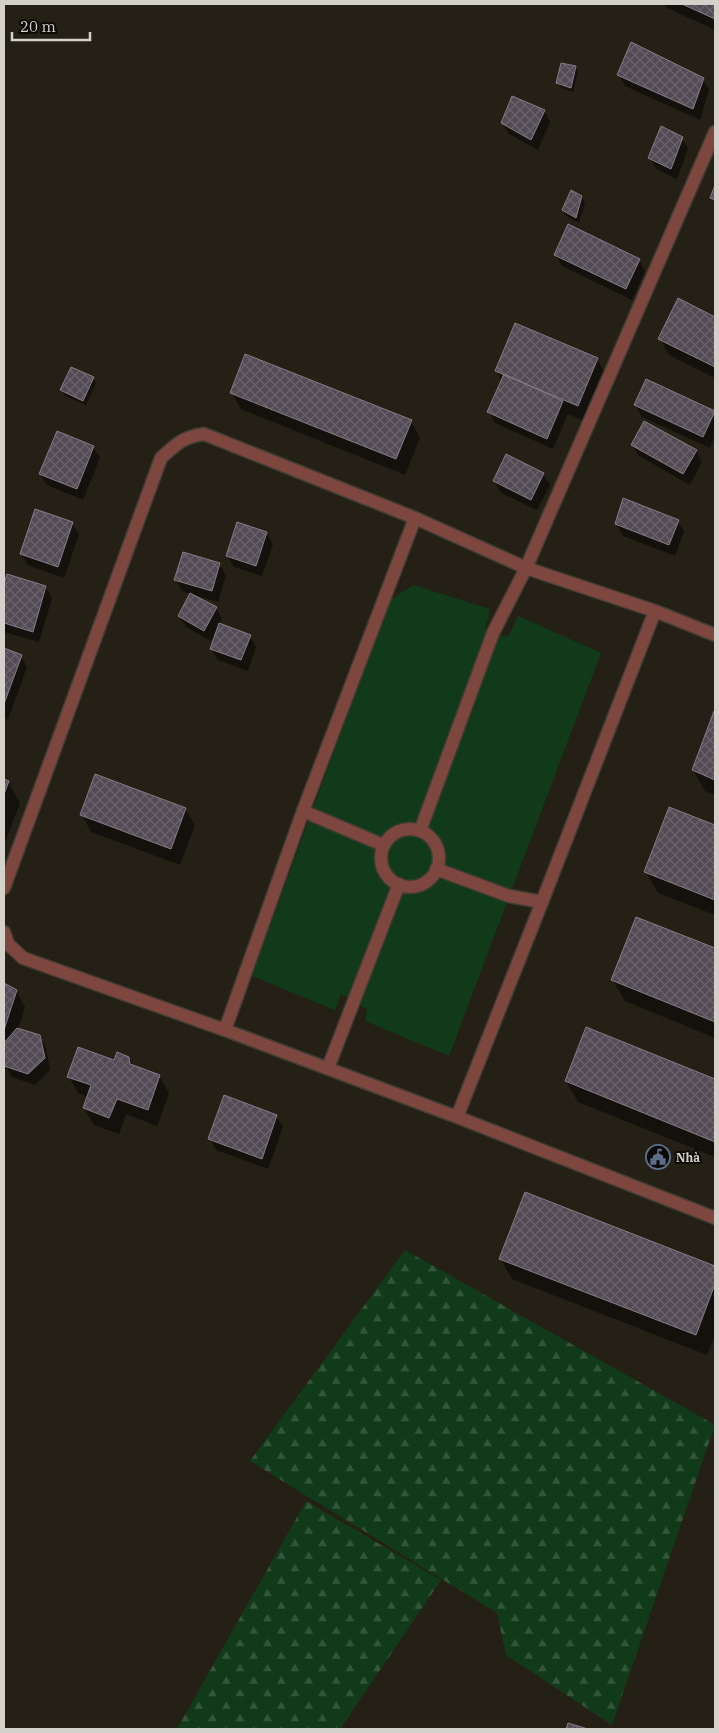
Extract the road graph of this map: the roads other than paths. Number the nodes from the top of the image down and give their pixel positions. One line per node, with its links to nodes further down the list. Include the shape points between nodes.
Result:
1 (715, 132): 3 (street)
2 (415, 518): 3 (street); 6 (street); 11 (street, via 204,434 189,436 175,444 161,458)
3 (526, 568): 4 (street); 7 (street, via 493,633)
4 (655, 611): 5 (street); 12 (street)
5 (715, 635)
6 (303, 812): 8 (street); 14 (street)
7 (420, 831): 8 (street, via 403,829 395,832); 9 (street, via 428,835 438,851)
8 (383, 845): 10 (street, via 381,864 391,880)
9 (436, 869): 10 (street, via 425,882 408,886); 12 (street, via 509,896)
10 (399, 884): 15 (street)
11 (4, 888)
12 (542, 902): 16 (street)
13 (4, 932): 14 (street, via 8,944 22,958)
14 (225, 1030): 15 (street)
15 (328, 1068): 16 (street)
16 (457, 1117): 17 (street)
17 (715, 1218)

